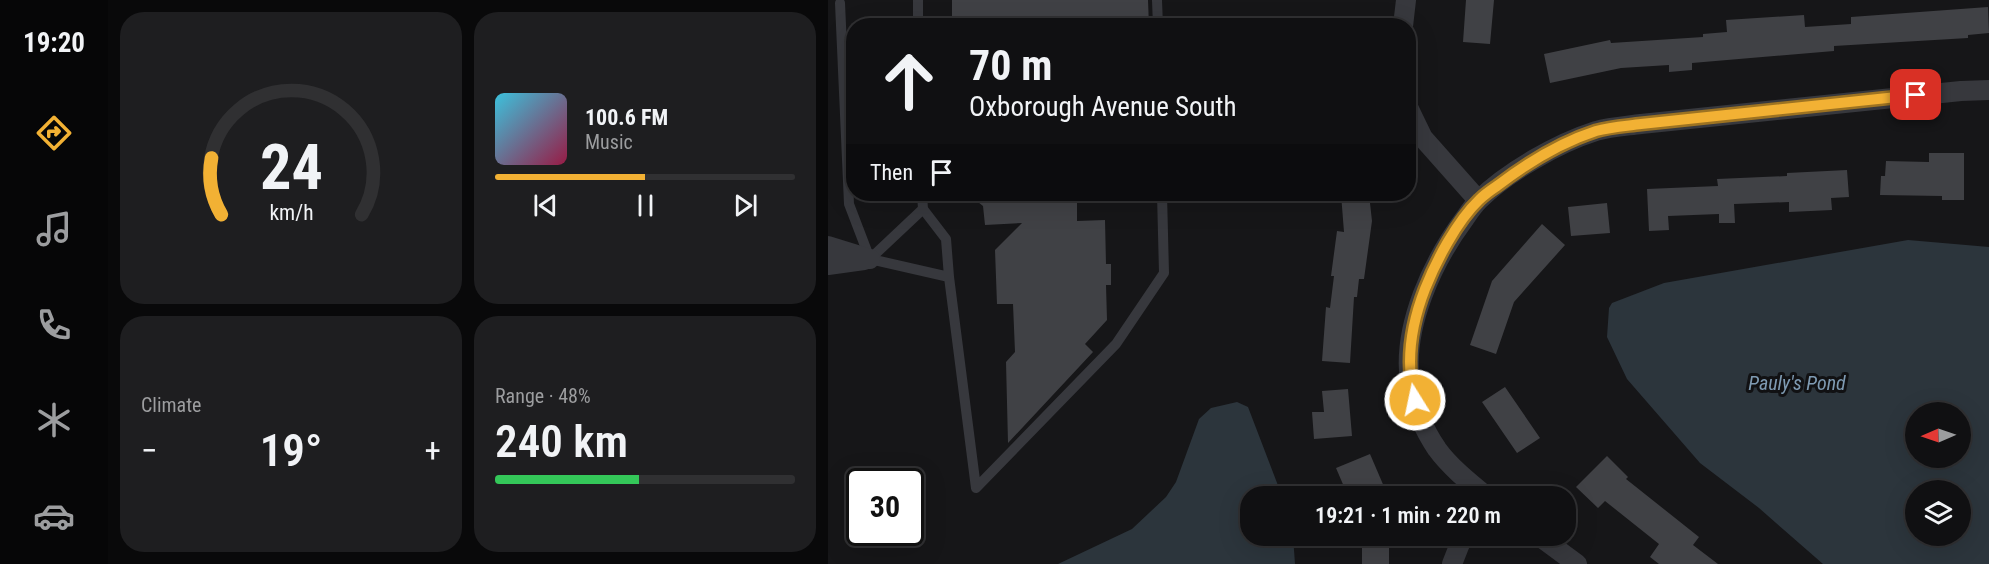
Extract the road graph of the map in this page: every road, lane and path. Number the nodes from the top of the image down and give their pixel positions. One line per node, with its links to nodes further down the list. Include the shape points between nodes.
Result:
1 (918, 0): 5 (lane)
2 (1157, 0): 6 (lane)
3 (1406, 0): 7 (street)
4 (840, 3): 10 (lane)
5 (918, 18)
6 (1158, 18)
7 (1404, 18)
8 (1989, 90): 11 (street, via 1598,131 1557,147 1520,168)
9 (1416, 123): 11 (street, via 1423,138)
10 (846, 137)
11 (1478, 200): 20 (street, via 1434,267 1419,306 1410,346 1410,382 1420,418 1438,450)
12 (849, 201): 17 (lane)
13 (922, 201): 15 (lane)
14 (1162, 201): 19 (lane, via 1164,273 1116,344 976,488)
15 (923, 208): 17 (lane); 19 (lane, via 946,239)
16 (828, 246): 17 (street)
17 (870, 259): 18 (street); 19 (lane)
18 (828, 265)
19 (949, 277)
20 (1474, 486)
21 (1459, 546): 23 (street)
22 (1553, 546): 24 (street)
23 (1452, 564)
24 (1577, 564)

